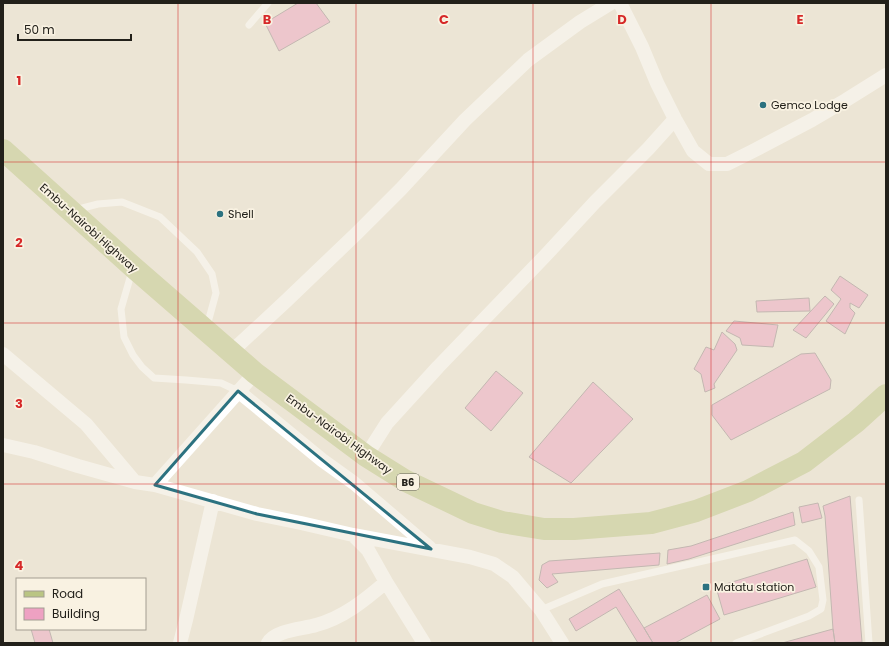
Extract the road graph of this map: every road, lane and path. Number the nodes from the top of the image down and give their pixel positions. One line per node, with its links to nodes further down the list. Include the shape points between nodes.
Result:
1 (268, 3): 4 (lane)
2 (611, 3): 11 (street, via 528,60 465,120 357,233)
3 (620, 3): 6 (street)
4 (249, 25)
5 (886, 75): 6 (street, via 812,120 727,164 709,164 692,151)
6 (675, 119): 17 (street, via 387,423)
7 (3, 150): 8 (main road, Embu-Nairobi Highway / B6)
8 (71, 211): 9 (main road, Embu-Nairobi Highway / B6); 10 (lane, via 98,204 122,202 160,217 197,252 212,274 216,293)
9 (133, 267): 10 (main road, Embu-Nairobi Highway / B6); 14 (lane, via 121,309 124,337 142,368 154,378 221,383)
10 (205, 330): 11 (main road, Embu-Nairobi Highway / B6)
11 (231, 352): 13 (main road, Embu-Nairobi Highway / B6)
12 (3, 354): 18 (street, via 86,424)
13 (255, 373): 14 (street); 17 (main road, Embu-Nairobi Highway / B6)
14 (238, 391): 19 (street); 23 (street, via 354,483)
15 (886, 395): 17 (main road, Embu-Nairobi Highway / B6, via 804,462 748,491 696,511 651,523 544,529 502,522 473,514 406,481)
16 (3, 445): 18 (street)
17 (366, 456)
18 (135, 482): 19 (street)
19 (155, 485): 21 (street)
20 (859, 500): 31 (lane)
21 (213, 501): 22 (street, via 257,514); 26 (street)
22 (353, 535): 23 (street); 24 (street, via 368,550)
23 (431, 549): 25 (street, via 494,564 513,578)
24 (386, 582): 27 (street, via 365,600 341,615 316,625 285,631); 28 (street)
25 (541, 610): 29 (street); 30 (lane, via 602,584 795,540 809,551 819,567 823,600 821,609 809,616)
26 (180, 643)
27 (268, 643)
28 (424, 643)
29 (562, 643)
30 (736, 643)
31 (869, 643)

